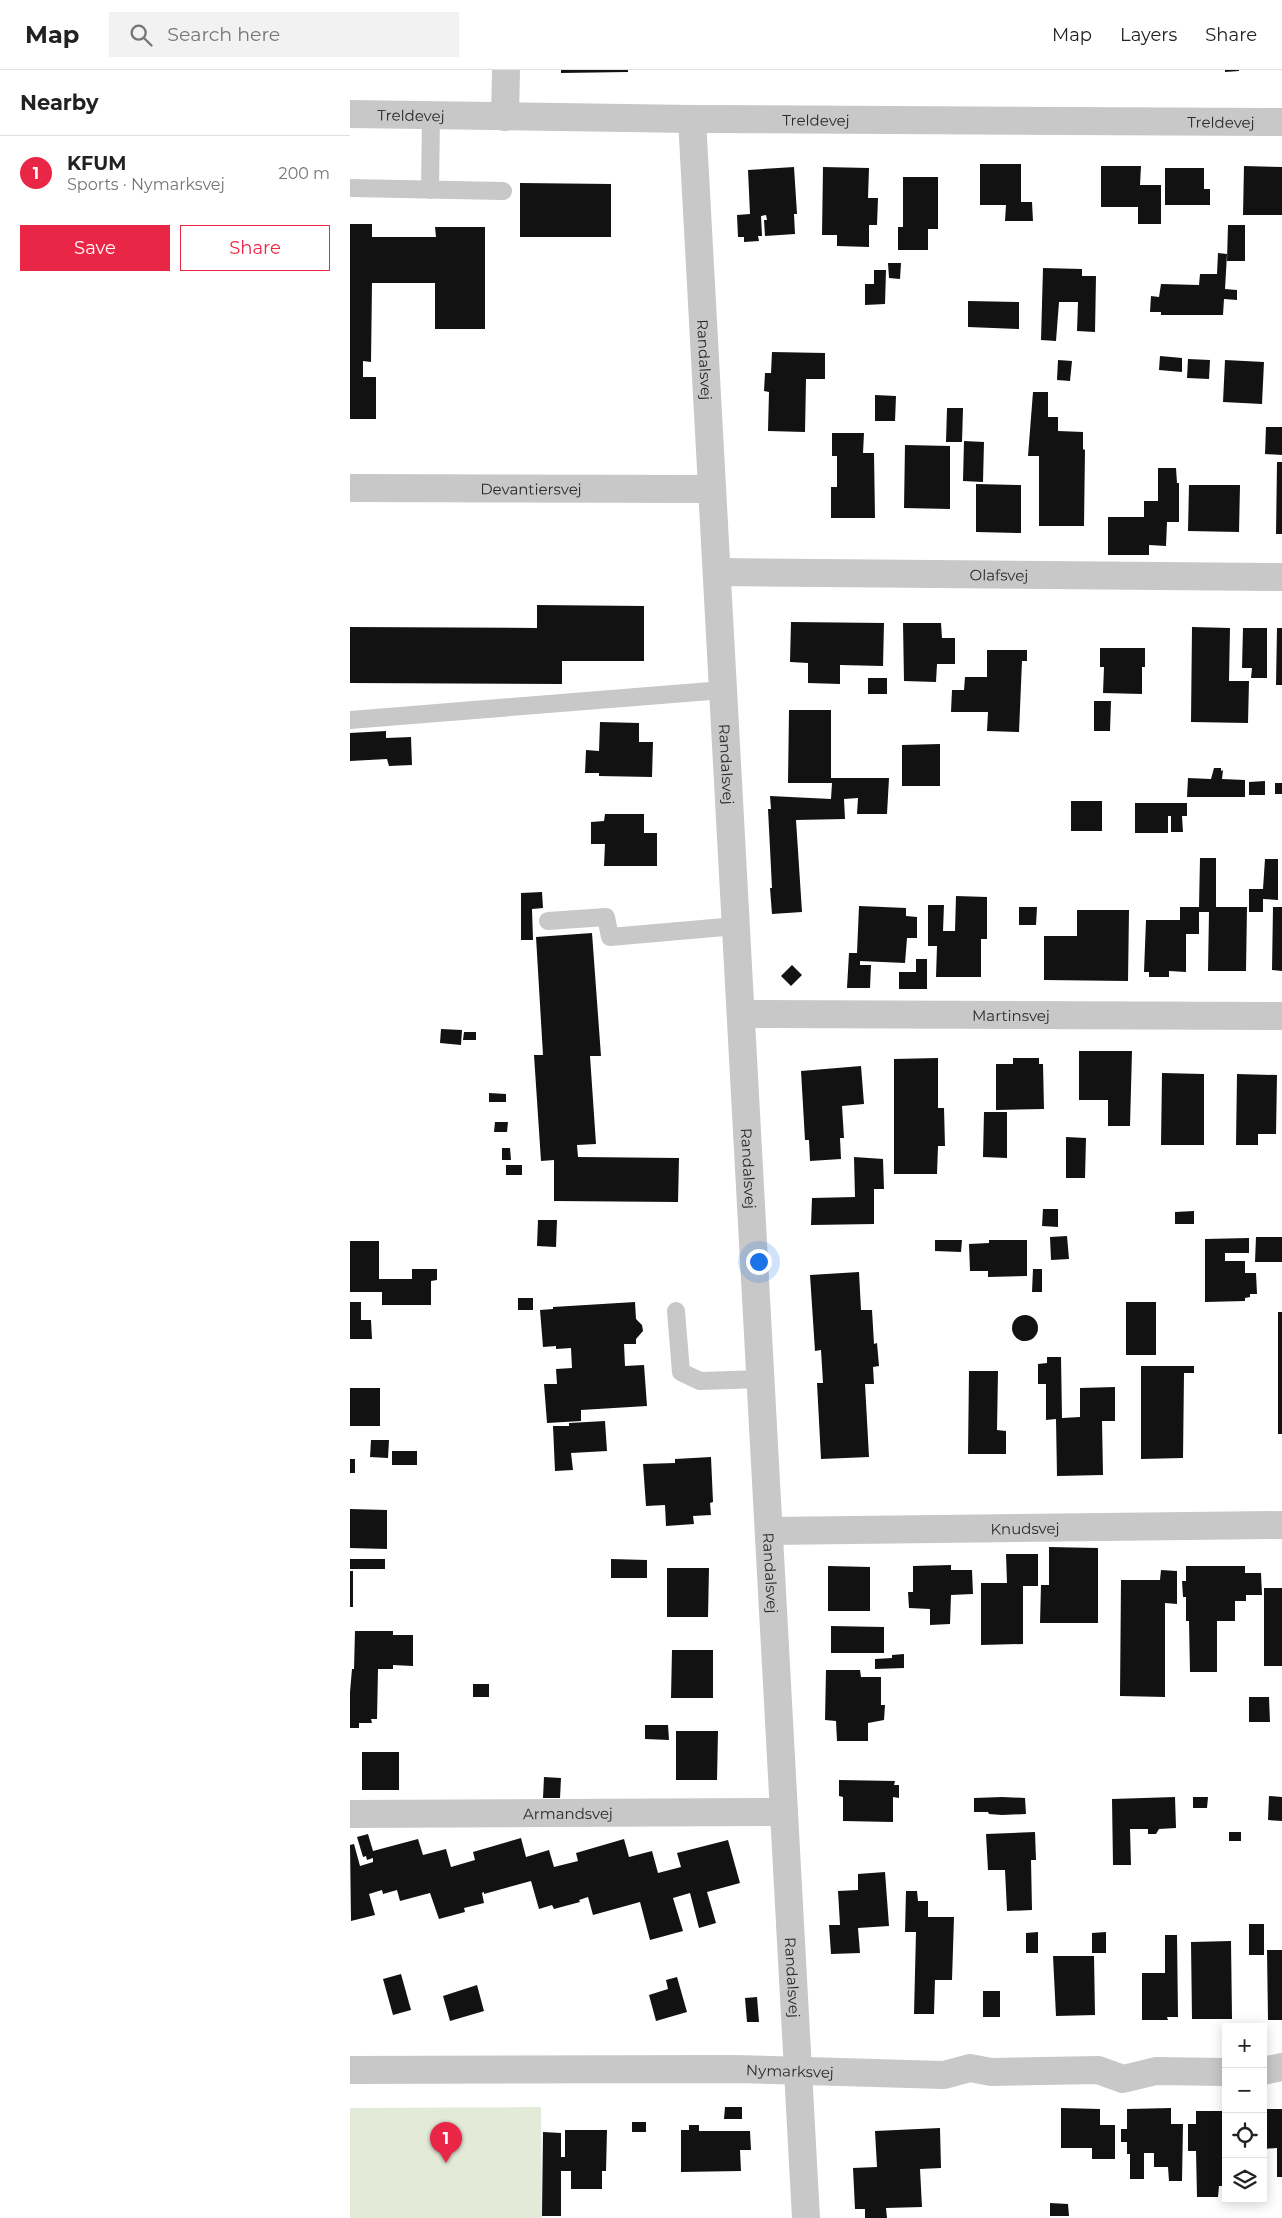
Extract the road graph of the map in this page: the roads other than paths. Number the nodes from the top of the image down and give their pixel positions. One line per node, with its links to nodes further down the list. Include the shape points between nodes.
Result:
1 (506, 70): 4 (street)
2 (350, 114): 3 (street, Treldevej)
3 (431, 116): 4 (street, Treldevej); 8 (lane)
4 (505, 117): 5 (street, Treldevej)
5 (692, 119): 6 (street, Treldevej); 11 (street, Randalsvej)
6 (1282, 122)
7 (350, 188): 8 (lane)
8 (430, 190): 9 (lane)
9 (503, 191)
10 (351, 484): 11 (street, Devantiersvej)
11 (712, 490): 12 (street, Randalsvej)
12 (717, 572): 13 (street, Olafsvej); 14 (street, Randalsvej)
13 (1282, 577)
14 (724, 690): 15 (lane); 17 (street, Randalsvej)
15 (350, 720)
16 (548, 922): 17 (lane, via 606,916 610,937)
17 (736, 926): 18 (street, Randalsvej)
18 (741, 1014): 19 (street, Martinsvej); 21 (street, Randalsvej)
19 (1282, 1016)
20 (676, 1311): 21 (lane, via 681,1372 700,1381)
21 (761, 1379): 23 (street, Randalsvej)
22 (1282, 1525): 23 (street, Knudsvej)
23 (769, 1531): 24 (street, Randalsvej)
24 (784, 1812): 25 (street, Armandsvej); 28 (street, Randalsvej)
25 (350, 1814)
26 (1282, 2067): 29 (street)
27 (350, 2070): 28 (street, Nymarksvej)
28 (798, 2070): 30 (street, Nymarksvej, via 944,2075 970,2068 991,2072 1098,2070 1122,2080 1156,2071); 31 (street, Randalsvej)
29 (1267, 2070)
30 (1222, 2072)
31 (806, 2218)

